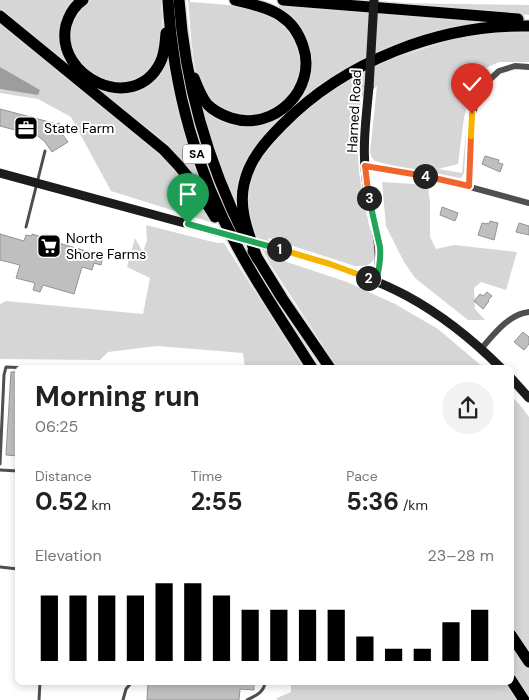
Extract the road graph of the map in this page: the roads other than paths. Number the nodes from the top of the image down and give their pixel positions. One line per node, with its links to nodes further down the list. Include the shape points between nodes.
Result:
1 (83, 0): 5 (highway, via 67,23 68,53 76,66 94,81 120,88 142,82 160,63)
2 (234, 0): 9 (highway, via 280,15 291,24 303,44 304,79 294,98 280,111 259,120 243,121 214,110 198,88)
3 (283, 0): 7 (highway)
4 (374, 0): 12 (main road, Harned Road, bridge)
5 (172, 1): 9 (highway, SA); 20 (highway, SA, via 176,73 198,156 226,225)
6 (0, 16): 20 (highway, via 176,162 209,207 242,266)
7 (529, 20)
8 (529, 26): 18 (highway, via 457,32 398,50 352,71 306,103 266,141 246,176 243,212)
9 (181, 28): 18 (highway, SA, via 190,86 209,154 227,201)
10 (529, 68): 15 (street, via 515,66 499,71 485,84 477,98 472,114)
11 (46, 151): 14 (lane)
12 (365, 166): 15 (street); 19 (main road, Harned Road, via 380,247)
13 (0, 173): 14 (main road)
14 (38, 183): 17 (lane); 19 (main road, bridge, via 293,253)
15 (469, 186): 16 (street)
16 (529, 203)
17 (26, 227)
18 (257, 258): 24 (highway, SA)
19 (376, 282): 22 (main road, via 430,310)
20 (264, 292): 23 (highway, SA)
21 (529, 312): 22 (street, via 513,317)
22 (481, 348): 25 (main road)
23 (310, 365)
24 (328, 365)
25 (499, 365)
26 (15, 367): 29 (lane, via 6,367 4,375)
27 (514, 381): 28 (main road)
28 (529, 398)
29 (0, 464)
30 (0, 470): 31 (lane)
31 (15, 471)
32 (0, 567): 33 (lane)
33 (15, 569)
34 (514, 632): 36 (highway)
35 (514, 640): 37 (highway)
36 (529, 653)
37 (529, 662)
38 (40, 685): 42 (lane)
39 (129, 685): 43 (lane)
40 (265, 685): 44 (lane, via 261,692)
41 (514, 685): 45 (highway)
42 (39, 700)
43 (123, 700)
44 (247, 700)
45 (524, 700)

